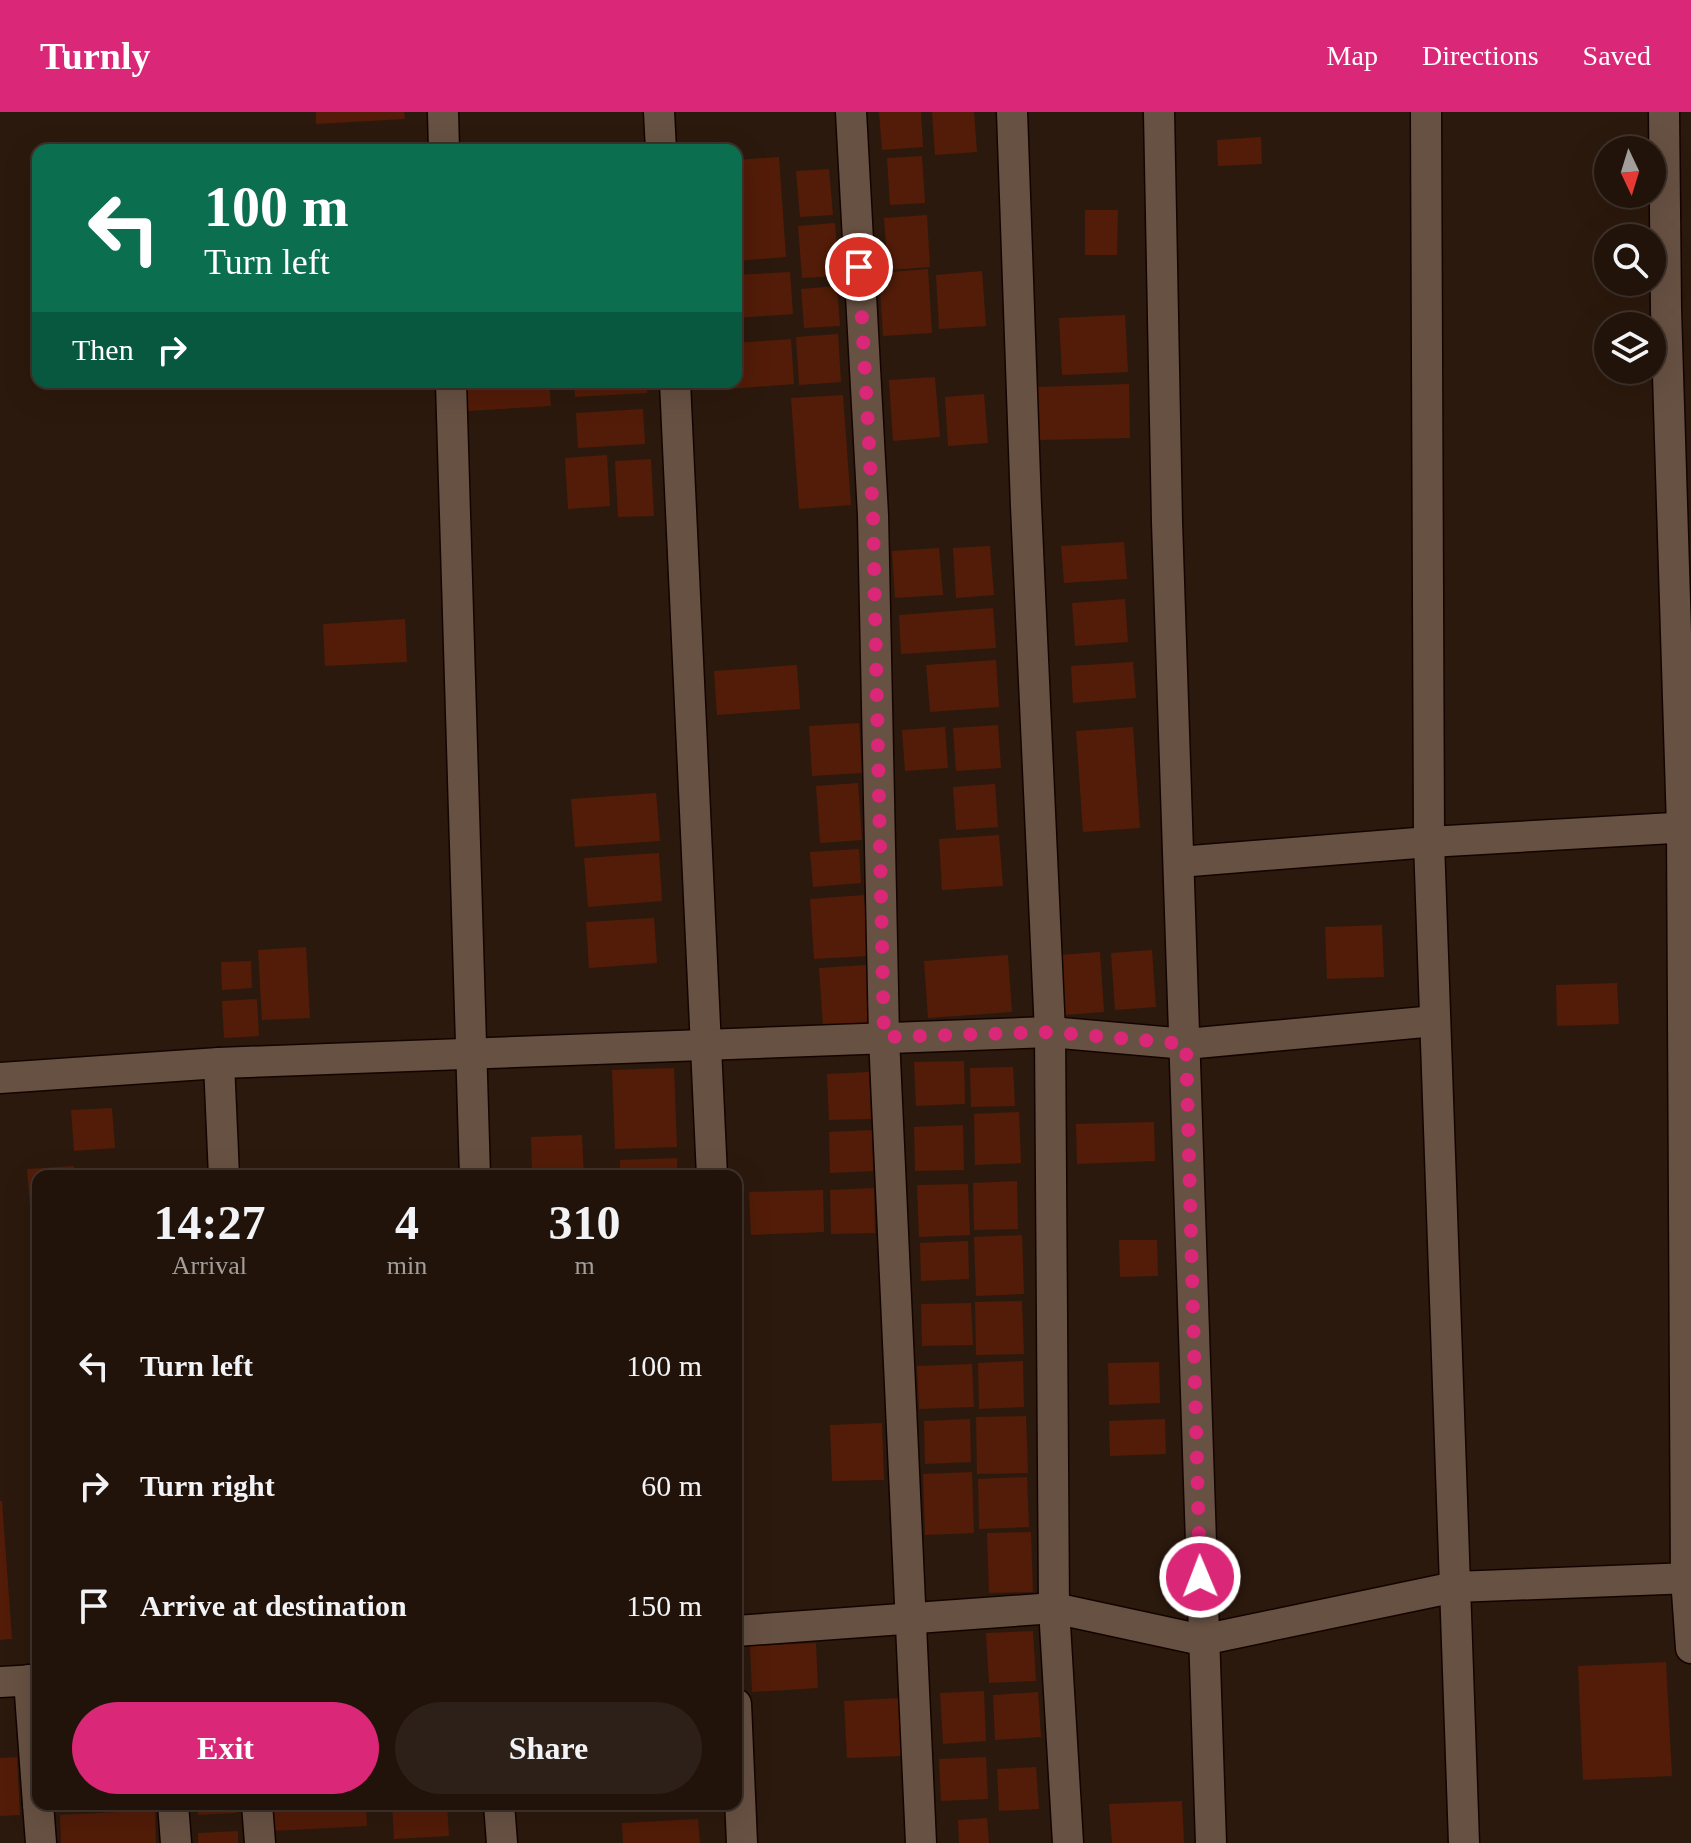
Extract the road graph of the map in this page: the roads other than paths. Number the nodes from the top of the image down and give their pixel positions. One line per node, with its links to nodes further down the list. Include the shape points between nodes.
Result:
1 (443, 112): 8 (street)
2 (659, 112): 9 (street)
3 (851, 112): 22 (street, via 873,515)
4 (1012, 112): 21 (street)
5 (1159, 112): 19 (street)
6 (1426, 112): 18 (street)
7 (1664, 112): 10 (street)
8 (444, 144)
9 (661, 144)
10 (1678, 309): 13 (street)
11 (451, 388): 25 (street)
12 (675, 388): 23 (street)
13 (1680, 421): 14 (street)
14 (1681, 535): 15 (street)
15 (1683, 631): 16 (street)
16 (1685, 714): 17 (street)
17 (1686, 827): 18 (street); 31 (street)
18 (1429, 842): 19 (street); 20 (street)
19 (1179, 862): 24 (street)
20 (1435, 1021): 24 (street); 32 (street)
21 (1050, 1032): 22 (street); 24 (street); 33 (street)
22 (884, 1037): 23 (street); 34 (street)
23 (706, 1044): 25 (street); 30 (street)
24 (1186, 1044): 36 (street)
25 (471, 1053): 26 (street); 29 (street)
26 (219, 1063): 27 (street); 28 (street)
27 (0, 1078)
28 (224, 1170)
29 (475, 1170)
30 (712, 1170)
31 (1689, 1578): 32 (street); 37 (street)
32 (1455, 1587): 36 (street); 53 (street)
33 (1054, 1608): 34 (street); 36 (street); 51 (street)
34 (911, 1617): 35 (street); 50 (street)
35 (742, 1631)
36 (1202, 1640): 52 (street)
37 (1691, 1648)
38 (22, 1681): 39 (street)
39 (32, 1758)
40 (38, 1810): 45 (street)
41 (173, 1810): 46 (street)
42 (257, 1810): 47 (street)
43 (499, 1810): 48 (street)
44 (741, 1810): 49 (street)
45 (41, 1843)
46 (176, 1843)
47 (260, 1843)
48 (502, 1843)
49 (742, 1843)
50 (921, 1843)
51 (1068, 1843)
52 (1211, 1843)
53 (1464, 1843)

